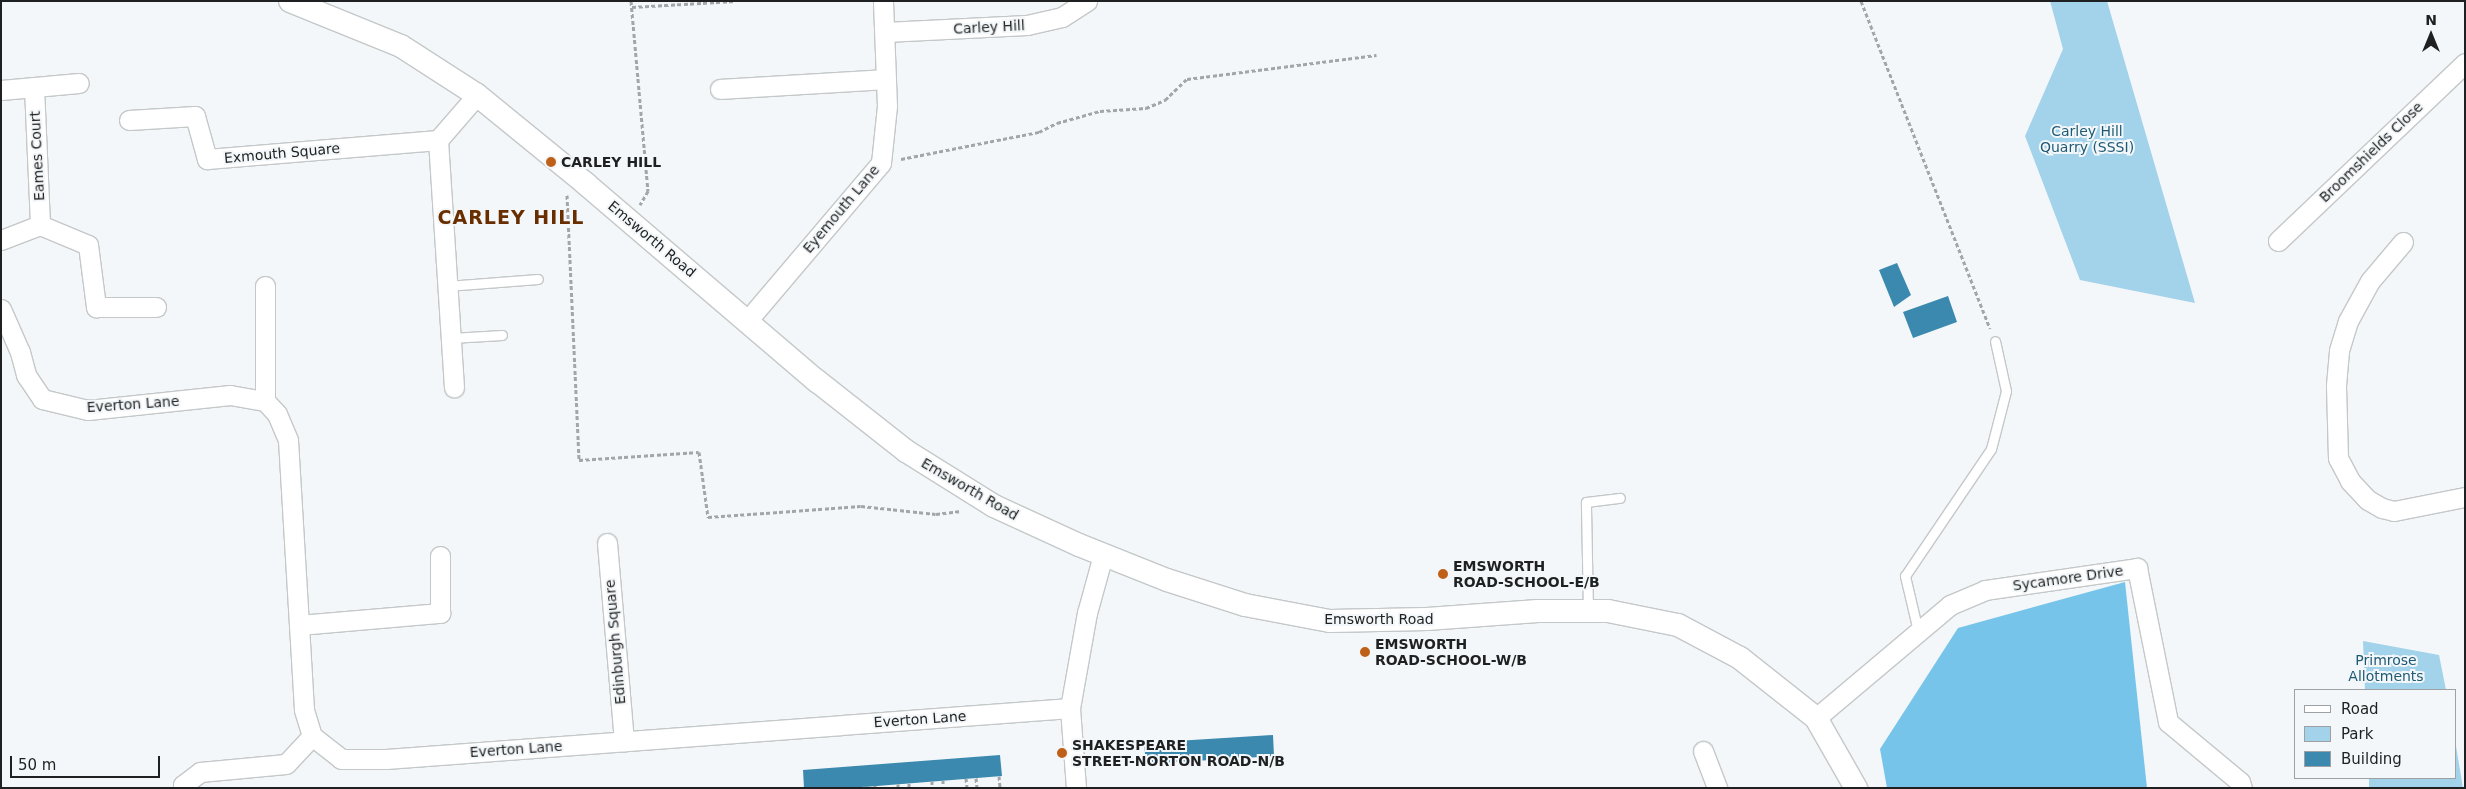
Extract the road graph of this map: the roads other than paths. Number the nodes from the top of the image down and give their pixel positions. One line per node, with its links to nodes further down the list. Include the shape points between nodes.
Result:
1 (290, 1): 11 (street, Emsworth Road, via 401,46)
2 (883, 1): 4 (street, Eyemouth Lane)
3 (1087, 1): 4 (street, Carley Hill, via 1062,17 1027,25)
4 (885, 32): 6 (street, Eyemouth Lane)
5 (2465, 63): 16 (street, Broomshields Close)
6 (886, 79): 9 (street); 23 (street, Eyemouth Lane, via 887,106 881,163)
7 (79, 83): 8 (street)
8 (34, 87): 10 (street); 14 (street, Eames Court)
9 (720, 89)
10 (1, 90)
11 (477, 95): 13 (street); 23 (street, Emsworth Road)
12 (129, 120): 13 (street, Exmouth Square, via 195,116 207,159)
13 (438, 140): 20 (street)
14 (40, 225): 15 (street); 21 (street, via 88,245 96,307)
15 (1, 240)
16 (2278, 241)
17 (2403, 242): 29 (street, via 2370,281 2348,321 2339,351 2336,386 2338,458 2350,481 2368,500 2394,511)
18 (538, 279): 20 (lane)
19 (265, 286): 28 (street)
20 (447, 286): 25 (street)
21 (156, 307)
22 (1, 309): 28 (street, Everton Lane, via 20,352 26,375 42,399 88,410 230,395)
23 (747, 321): 32 (street, Emsworth Road, via 906,451 994,506)
24 (502, 335): 25 (lane)
25 (450, 338): 27 (street)
26 (1995, 341): 36 (lane, via 2006,391 1991,449 1905,576)
27 (454, 387)
28 (265, 401): 35 (street, via 277,414 288,440)
29 (2465, 497)
30 (1620, 498): 34 (lane, via 1586,502)
31 (607, 543): 40 (street, Edinburgh Square)
32 (1103, 555): 34 (street, Emsworth Road, via 1245,605 1330,621); 37 (street, via 1087,613)
33 (440, 556): 35 (street, via 440,613)
34 (1588, 611): 38 (street, Emsworth Road, via 1608,611 1678,625 1740,658)
35 (299, 625): 39 (street, via 304,710)
36 (1918, 631): 38 (street, Sycamore Drive); 46 (street, Sycamore Drive, via 1950,605 1985,590 2137,568 2168,722 2240,782)
37 (1070, 708): 40 (street, Everton Lane); 43 (street)
38 (1816, 718): 45 (street)
39 (312, 736): 40 (street, Everton Lane, via 341,759 386,759); 42 (street, via 286,764 200,772)
40 (624, 741)
41 (1703, 751): 44 (street)
42 (183, 788)
43 (1076, 788)
44 (1717, 788)
45 (1856, 788)
46 (2242, 788)

